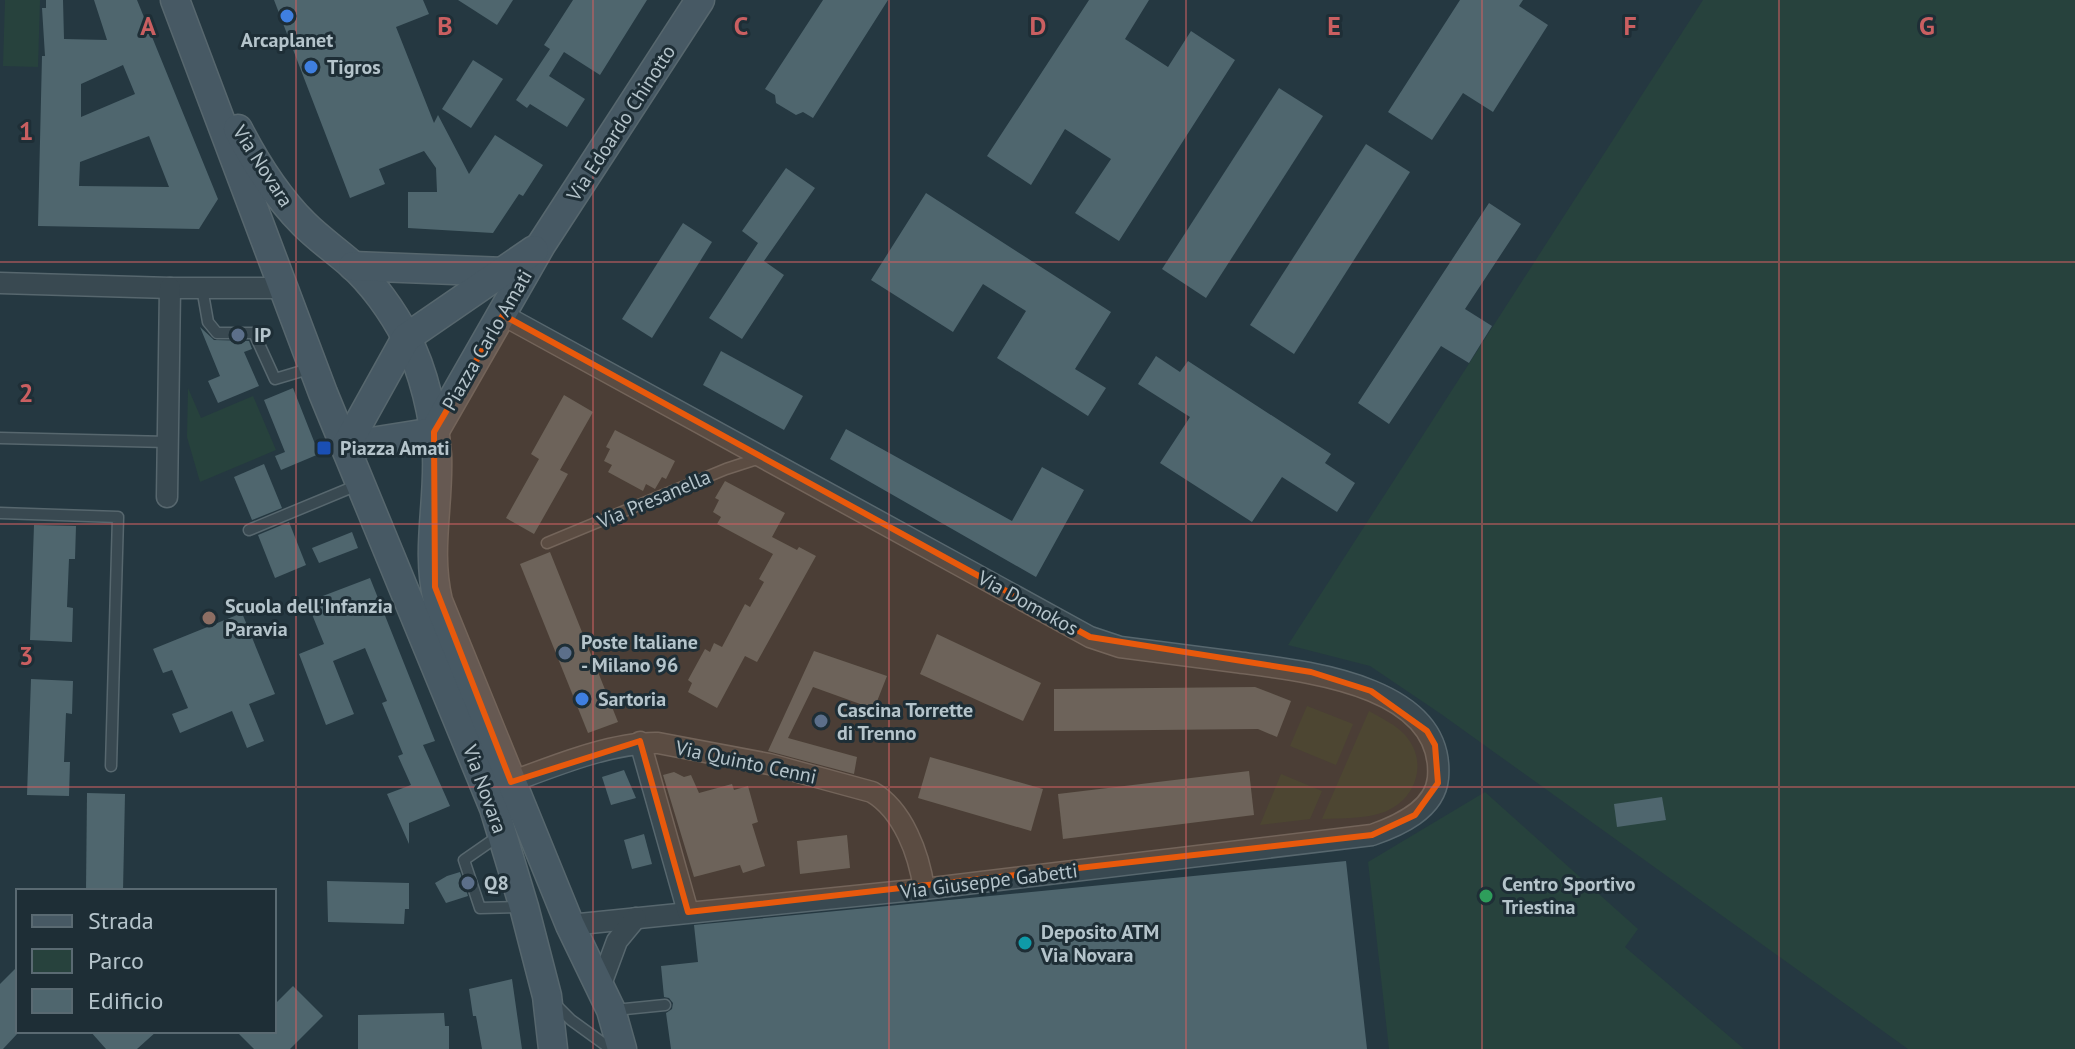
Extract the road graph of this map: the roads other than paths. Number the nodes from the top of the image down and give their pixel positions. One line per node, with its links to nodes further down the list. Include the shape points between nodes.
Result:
1 (175, 0): 3 (street, Via Novara)
2 (700, 0): 4 (street, Via Edoardo Chinotto)
3 (195, 50): 5 (street, Via Novara, via 264,175 304,224); 10 (street, Via Novara)
4 (541, 245): 6 (street, Piazza Carlo Amati); 11 (street, Piazza Carlo Amati)
5 (353, 266): 6 (street, Piazza Carlo Amati); 12 (street, Piazza Carlo Amati)
6 (505, 272): 12 (street, Piazza Carlo Amati)
7 (0, 283): 8 (street)
8 (170, 288): 9 (street); 16 (street)
9 (202, 288): 10 (street); 13 (lane, via 208,322 217,333 254,333 275,379)
10 (284, 288): 13 (street)
11 (503, 315): 14 (street, Piazza Carlo Amati); 18 (street, Via Domokos)
12 (406, 338): 14 (street, Piazza Carlo Amati); 17 (street, Piazza Carlo Amati)
13 (314, 367): 17 (street)
14 (434, 432): 17 (street, Piazza Carlo Amati); 24 (street, Piazza Carlo Amati, via 432,573)
15 (0, 438): 16 (lane)
16 (168, 442): 20 (street)
17 (346, 446): 19 (street)
18 (762, 457): 23 (lane, Via Presanella); 29 (street, Via Domokos, via 1105,643 1311,672 1354,683 1402,709 1435,745 1438,783 1415,815 1372,835)
19 (361, 483): 22 (lane); 28 (street, Via Novara)
20 (167, 497)
21 (0, 513): 26 (lane, via 118,517)
22 (249, 530)
23 (547, 543)
24 (443, 615): 27 (street, Via Novara)
25 (640, 742): 27 (street, Via Quinto Cenni); 30 (street, Via Quinto Cenni, via 769,764 872,792 899,818); 32 (street)
26 (111, 766)
27 (511, 782): 34 (street, Via Novara)
28 (502, 834): 31 (street, Via Novara); 31 (lane, via 464,860 480,908)
29 (1343, 839): 30 (street, Via Giuseppe Gabetti)
30 (924, 889): 32 (street, Via Giuseppe Gabetti)
31 (524, 907): 35 (street, Via Novara)
32 (688, 912): 33 (street, Via Giuseppe Gabetti)
33 (636, 918): 34 (street, Via Giuseppe Gabetti); 36 (street, via 617,941)
34 (570, 925): 36 (street, Via Novara)
35 (547, 996): 38 (street, Via Novara); 39 (lane)
36 (606, 999): 37 (lane); 40 (street, Via Novara)
37 (665, 1005)
38 (553, 1049)
39 (611, 1049)
40 (622, 1049)

